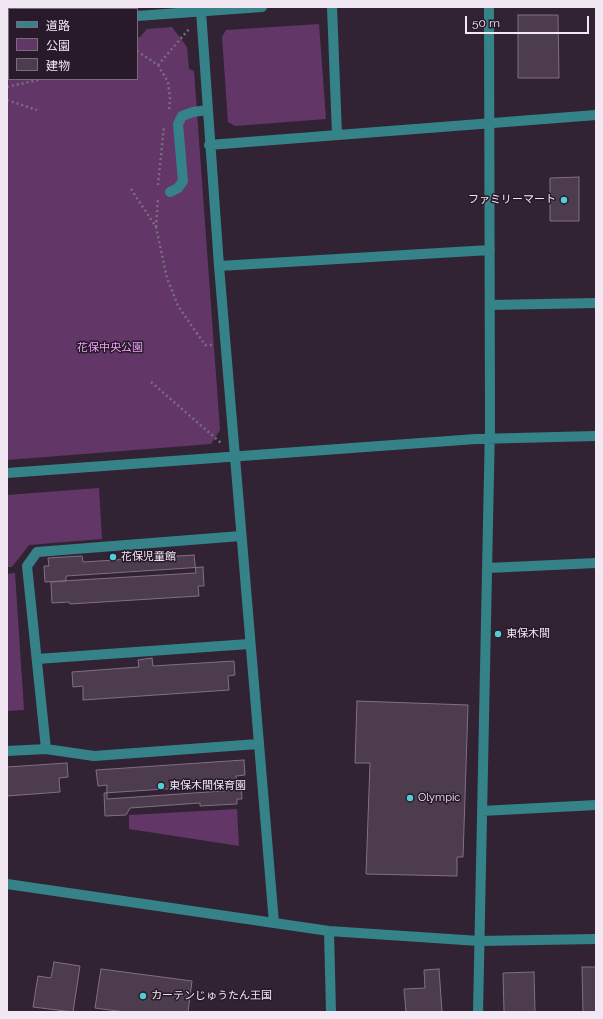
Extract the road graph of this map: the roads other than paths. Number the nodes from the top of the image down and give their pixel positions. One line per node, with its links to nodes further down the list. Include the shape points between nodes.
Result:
1 (262, 7): 4 (street)
2 (332, 7): 10 (street)
3 (489, 7): 9 (street)
4 (222, 8): 5 (street)
5 (201, 11): 6 (street); 7 (street)
6 (138, 13)
7 (207, 110): 11 (street); 12 (street, via 182,116 178,124 183,181 178,188)
8 (596, 115): 9 (street)
9 (490, 122): 10 (street); 13 (street)
10 (337, 135): 11 (street)
11 (209, 145): 14 (street)
12 (170, 192)
13 (490, 250): 14 (street); 16 (street)
14 (219, 266): 19 (street)
15 (596, 303): 16 (street)
16 (490, 305): 18 (street)
17 (596, 436): 18 (street)
18 (490, 438): 19 (street); 23 (street)
19 (234, 456): 20 (street); 21 (street)
20 (7, 473)
21 (241, 536): 24 (street); 25 (street, via 37,552 27,566)
22 (596, 563): 23 (street)
23 (488, 568): 30 (street)
24 (249, 644): 25 (street); 26 (street)
25 (37, 659): 27 (street)
26 (258, 744): 27 (street, via 94,756); 32 (street)
27 (46, 749): 28 (street)
28 (7, 751)
29 (596, 805): 30 (street)
30 (482, 811): 35 (street)
31 (7, 884): 32 (street)
32 (274, 923): 33 (street)
33 (329, 931): 35 (street); 36 (street)
34 (596, 939): 35 (street)
35 (479, 941): 37 (street)
36 (331, 1012)
37 (478, 1012)

